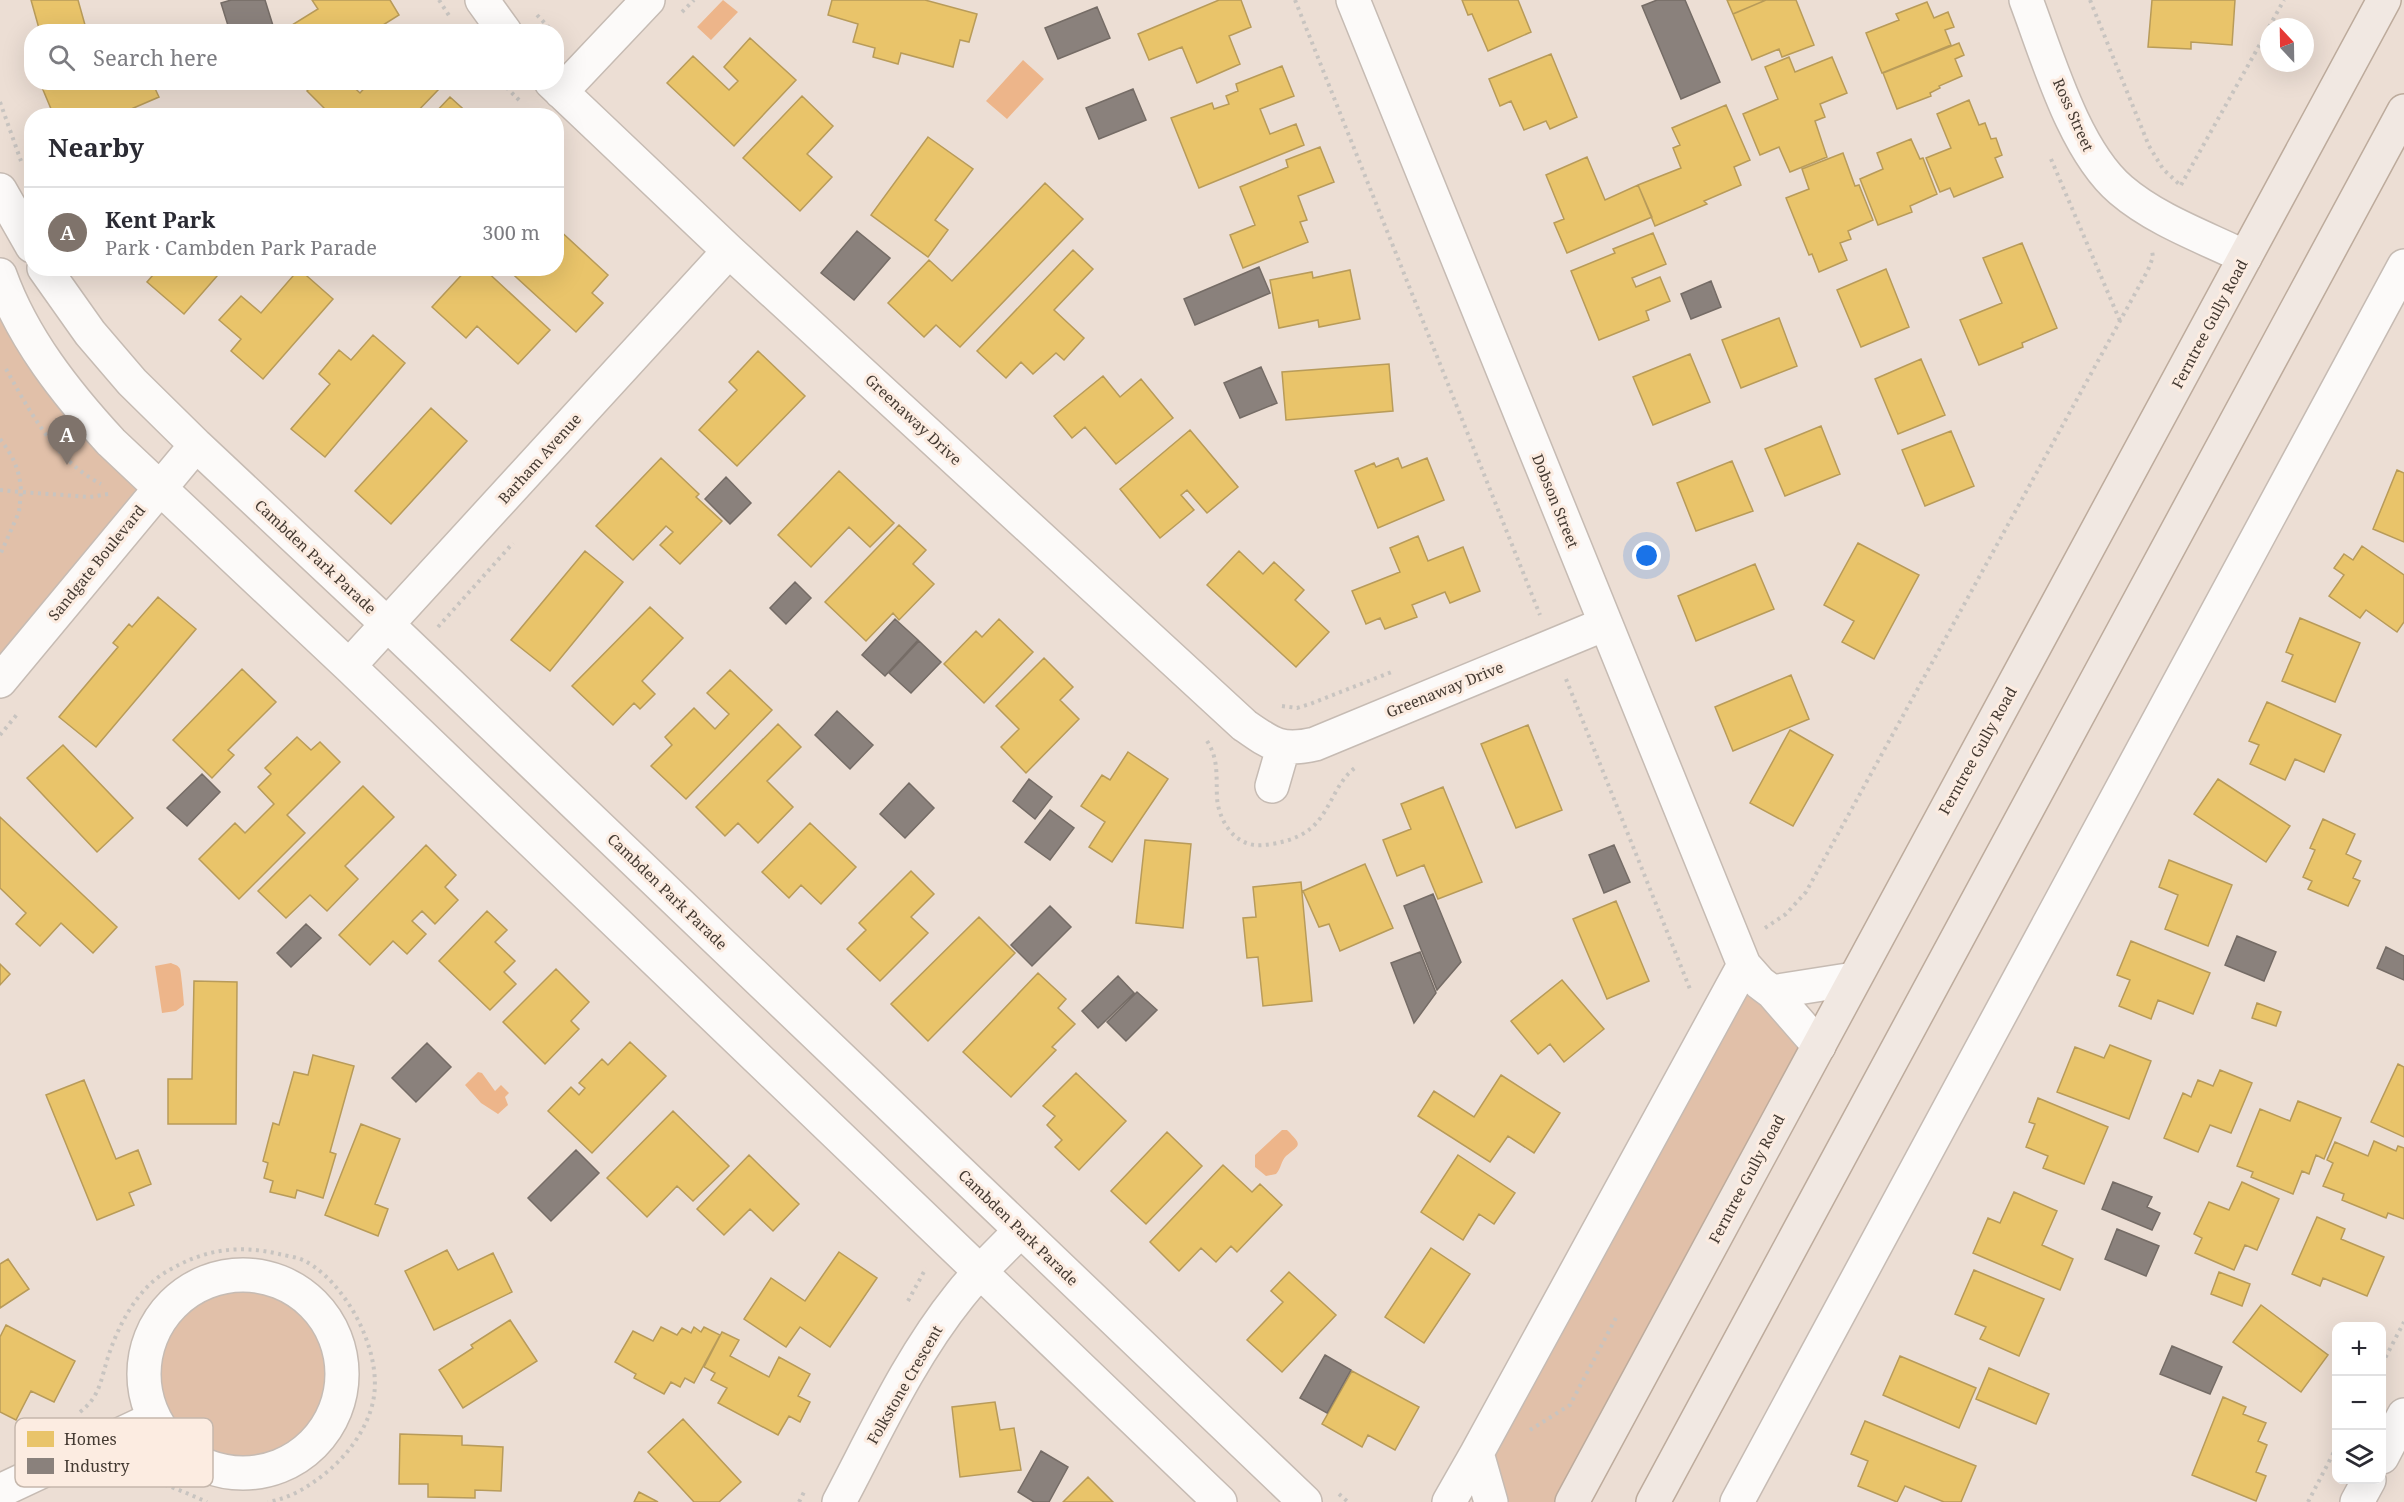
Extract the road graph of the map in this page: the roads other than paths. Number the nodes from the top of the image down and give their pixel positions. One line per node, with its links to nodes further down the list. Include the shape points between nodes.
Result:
1 (482, 0): 6 (street)
2 (648, 0): 7 (street)
3 (1353, 0): 19 (street, Dobson Street)
4 (2026, 0): 13 (street, Ross Street, via 2082,140 2106,176 2156,213)
5 (2384, 0): 13 (main road, Ferntree Gully Road)
6 (499, 24)
7 (564, 79)
8 (559, 90): 12 (street, Greenaway Drive)
9 (2404, 111): 45 (main road)
10 (0, 190): 11 (street)
11 (24, 232)
12 (729, 250): 20 (street, Barham Avenue); 23 (street, Greenaway Drive, via 1244,725)
13 (2245, 257): 26 (main road, Ferntree Gully Road)
14 (2404, 266): 46 (street)
15 (0, 275): 18 (street, via 19,318 57,378 111,442)
16 (50, 276): 17 (street, Cambden Park Parade, via 90,333 132,382)
17 (196, 445): 18 (street, Sandgate Boulevard); 20 (street, Cambden Park Parade)
18 (158, 488): 21 (street); 22 (street, Sandgate Boulevard)
19 (1605, 624): 23 (street, Greenaway Drive, via 1315,744); 25 (street, Dobson Street)
20 (388, 625): 21 (street, Barham Avenue); 29 (street, Cambden Park Parade)
21 (349, 666): 30 (street)
22 (0, 681)
23 (1283, 748): 24 (street)
24 (1272, 786)
25 (1744, 965): 27 (street, Dobson Street); 34 (street)
26 (1854, 979): 27 (street); 28 (main road, Ferntree Gully Road)
27 (1772, 992): 28 (street, Dobson Street)
28 (1819, 1046): 44 (main road, Ferntree Gully Road)
29 (1020, 1231): 30 (street, Folkstone Crescent); 41 (street, Cambden Park Parade)
30 (979, 1273): 39 (street, Folkstone Crescent, via 960,1294 915,1362); 40 (street)
31 (2404, 1415): 33 (street)
32 (153, 1418): 35 (street, via 143,1386 145,1351 159,1319 183,1294 214,1278 248,1274 282,1282 311,1301 332,1328 342,1358 342,1390 332,1419 313,1445 288,1463 258,1473)
33 (2386, 1449)
34 (1477, 1453): 42 (street); 43 (street)
35 (213, 1468)
36 (15, 1484): 38 (street)
37 (2366, 1484): 47 (street)
38 (0, 1491)
39 (838, 1502)
40 (1220, 1502)
41 (1305, 1502)
42 (1449, 1502)
43 (1491, 1502)
44 (1572, 1502)
45 (1653, 1502)
46 (1737, 1502)
47 (2357, 1502)

